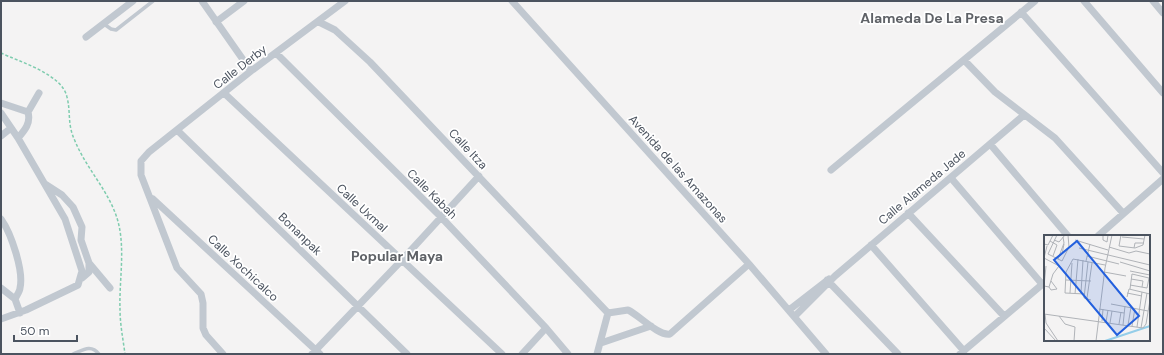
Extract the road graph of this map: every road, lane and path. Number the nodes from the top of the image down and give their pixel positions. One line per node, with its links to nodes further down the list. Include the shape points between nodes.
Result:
1 (134, 1): 14 (street)
2 (153, 1): 14 (lane, via 116,30)
3 (202, 1): 12 (street)
4 (244, 1): 12 (street)
5 (346, 1): 13 (street, Calle Derby)
6 (512, 1): 48 (street, Avenida de las Amazonas)
7 (1035, 1): 10 (street)
8 (1084, 1): 22 (street)
9 (1153, 1): 11 (street)
10 (1021, 12): 18 (street); 33 (street)
11 (1163, 13)
12 (216, 22): 19 (street)
13 (318, 22): 17 (street, Calle Derby); 34 (street, Calle Itza, via 335,30 370,62)
14 (104, 24): 15 (street)
15 (86, 37)
16 (1, 53): 69 (path, via 39,70 64,88 68,98 69,126 75,142 110,200 117,218 121,239 120,308)
17 (276, 53): 19 (street, Calle Derby); 41 (street, Calle Kabah)
18 (964, 60): 26 (street, via 995,92); 32 (street)
19 (251, 71): 21 (street, Calle Derby)
20 (39, 93): 24 (street)
21 (224, 93): 28 (street, Calle Derby); 46 (street, Calle Uxmal)
22 (1163, 93)
23 (1, 103): 24 (street)
24 (28, 112): 30 (street, via 27,125)
25 (1, 113): 27 (street)
26 (1024, 115): 31 (street, Calle Alameda Jade); 40 (street, via 1037,122 1055,138)
27 (11, 128): 29 (street); 30 (street)
28 (177, 130): 38 (street, Calle Derby, via 141,161 141,175); 55 (street, Bonanpak)
29 (1, 136)
30 (18, 138): 37 (street)
31 (990, 144): 35 (street, Calle Alameda Jade); 43 (street)
32 (831, 170)
33 (1163, 173)
34 (478, 176): 41 (street); 58 (street, Calle Itza)
35 (951, 178): 39 (street, Calle Alameda Jade); 51 (street)
36 (1163, 179): 40 (street)
37 (43, 182): 47 (street, via 62,195 73,207 82,227 81,240); 49 (street, via 65,219)
38 (151, 198): 66 (street, Calle Xochicalco); 70 (street, via 176,268 200,294 206,335)
39 (908, 213): 45 (street, Calle Alameda Jade); 60 (street)
40 (1124, 213): 44 (street)
41 (441, 217): 46 (street); 63 (street, Calle Kabah)
42 (1, 219): 54 (street, via 14,246 20,277 20,289)
43 (1067, 235)
44 (1099, 235)
45 (871, 245): 50 (street, Calle Alameda Jade); 65 (street)
46 (402, 261): 55 (street); 72 (street, Calle Uxmal)
47 (89, 263): 49 (street, via 89,272); 53 (street)
48 (749, 264): 56 (street, Avenida de las Amazonas); 62 (street, via 674,332 667,335)
49 (82, 278): 57 (street, via 78,285)
50 (828, 281): 56 (street, Calle Alameda Jade); 59 (street, Calle Alameda Jade); 77 (street)
51 (1044, 283): 60 (street)
52 (1, 288): 54 (street)
53 (110, 288)
54 (15, 299): 57 (street)
55 (358, 304): 66 (street); 71 (street, Bonanpak)
56 (789, 310): 59 (street, Avenida de las Amazonas)
57 (20, 313): 61 (street)
58 (608, 313): 62 (street, via 628,310); 64 (street)
59 (795, 316): 76 (street, Avenida de las Amazonas)
60 (1004, 316): 65 (street)
61 (1, 320)
62 (651, 326): 64 (street)
63 (546, 328): 73 (street); 74 (street, Calle Kabah)
64 (601, 343): 75 (street)
65 (962, 352)
66 (316, 353)
67 (73, 354): 68 (lane, via 88,348)
68 (99, 354)
69 (125, 354)
70 (223, 354)
71 (407, 354)
72 (502, 354)
73 (522, 354)
74 (568, 354)
75 (597, 354)
76 (826, 354)
77 (898, 354)

